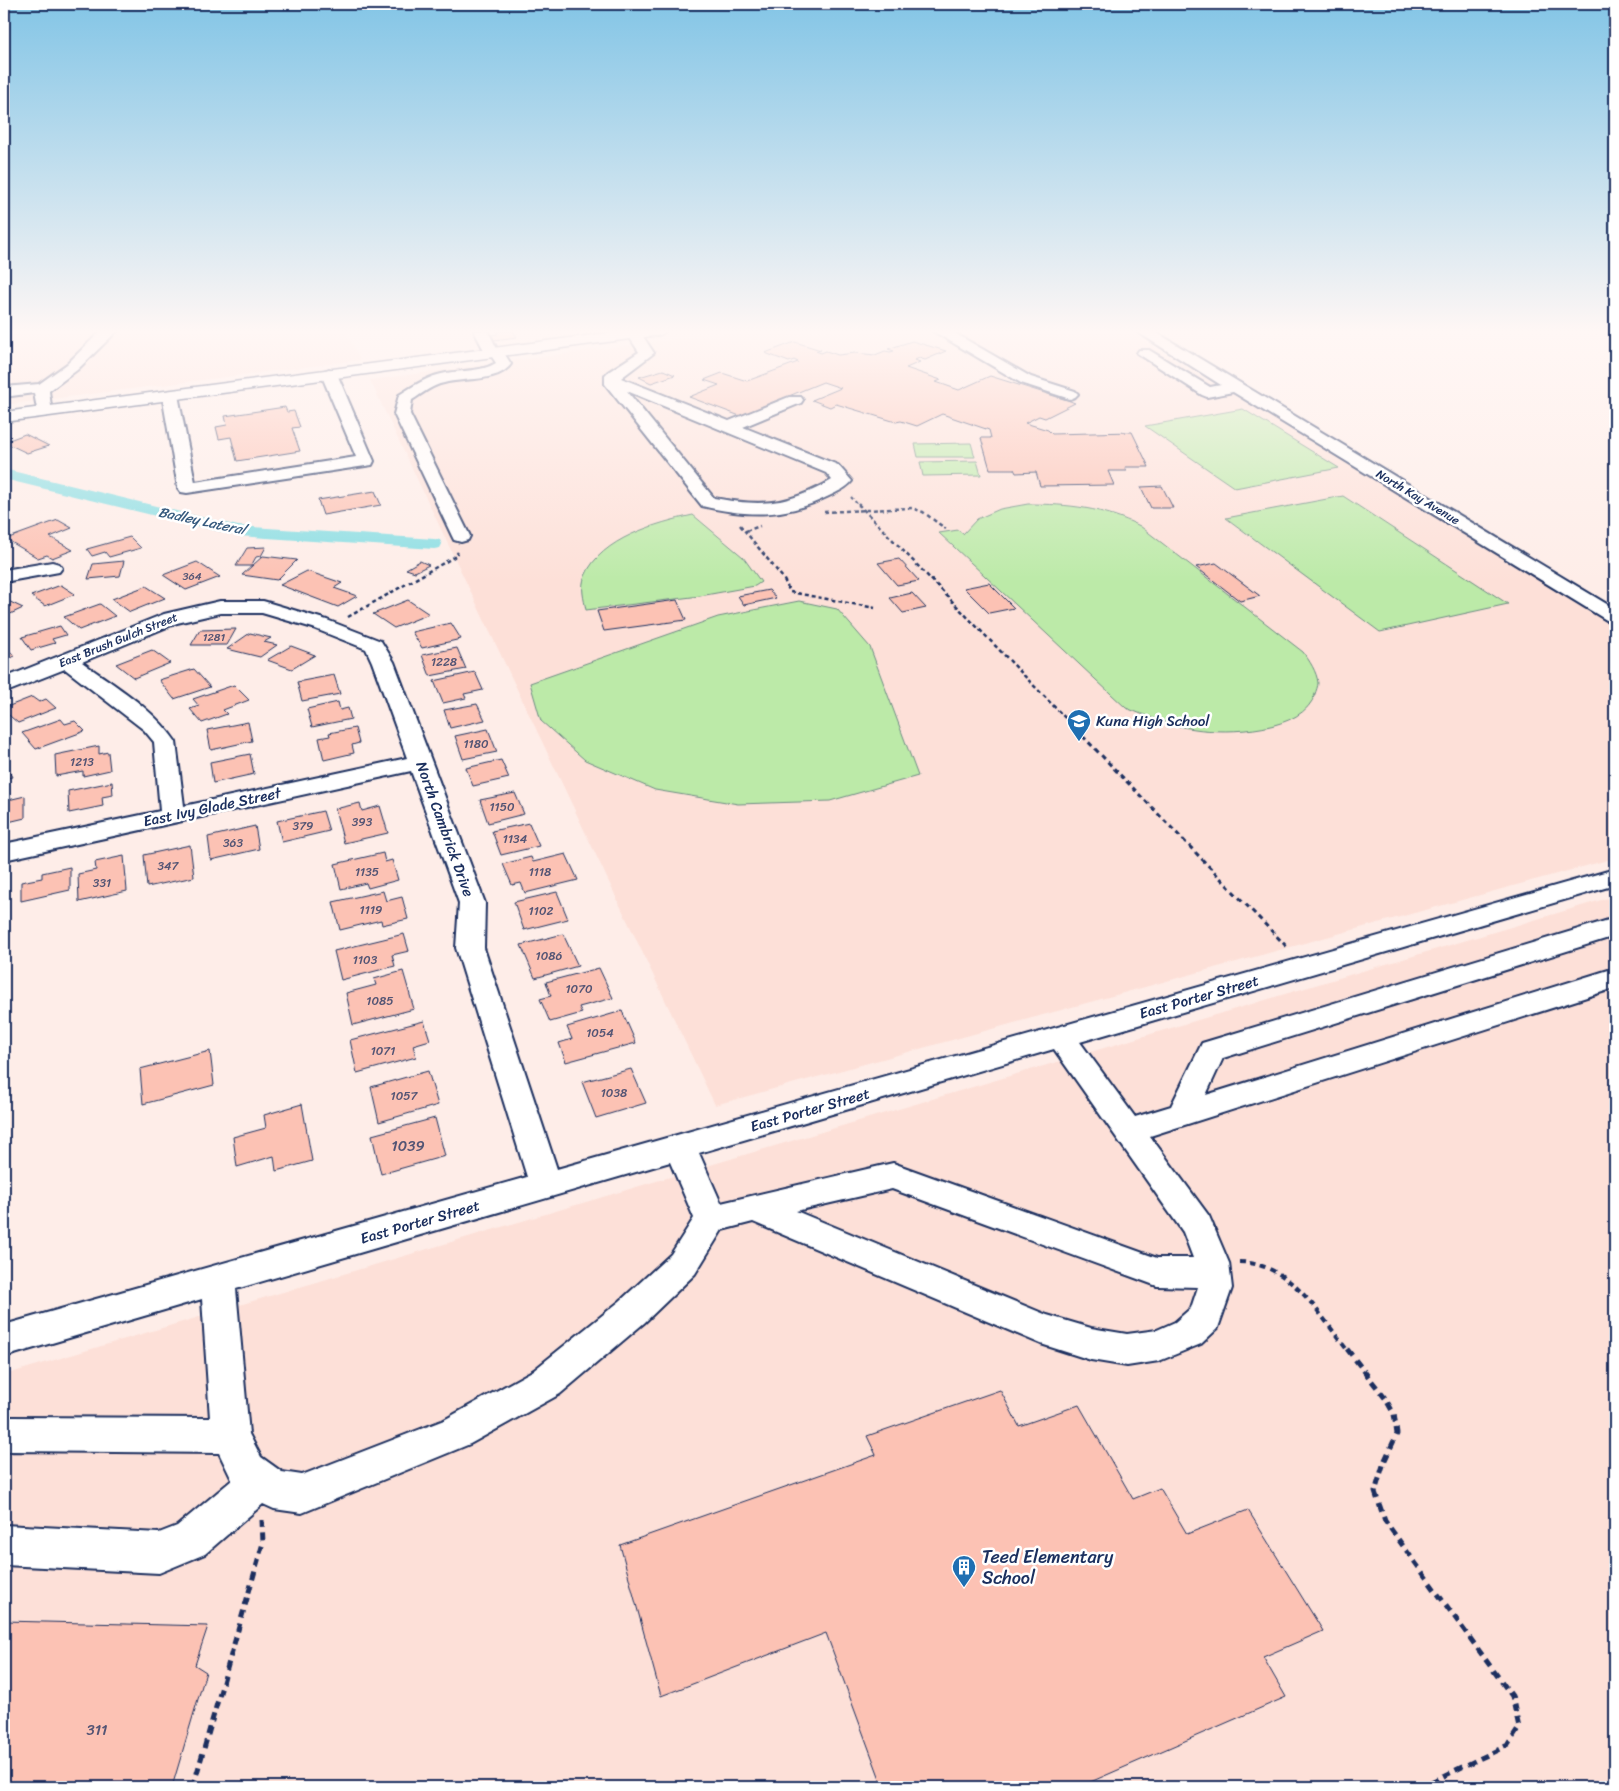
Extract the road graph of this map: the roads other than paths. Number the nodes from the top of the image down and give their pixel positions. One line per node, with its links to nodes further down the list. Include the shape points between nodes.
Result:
1 (23, 415): 9 (main road)
2 (174, 415): 3 (street, via 187,488 366,461)
3 (346, 415)
4 (402, 415): 11 (street)
5 (638, 415): 10 (street, via 708,502 748,509 790,505 820,495 843,481 832,469)
6 (698, 415): 10 (street)
7 (759, 415): 10 (street)
8 (1281, 415): 15 (street, North Kay Avenue)
9 (4, 417)
10 (729, 427)
11 (460, 542)
12 (52, 568): 13 (street)
13 (4, 576)
14 (236, 605): 16 (street, East Brush Gulch Street, via 171,618); 18 (street, North Cambrick Drive, via 263,607 374,645)
15 (1615, 617)
16 (68, 661): 17 (street, East Brush Gulch Street); 19 (street, via 152,725 165,742)
17 (4, 686)
18 (420, 762): 19 (street, East Ivy Glade Street); 28 (street, North Cambrick Drive, via 472,903 470,948)
19 (173, 815): 20 (street, East Ivy Glade Street)
20 (4, 852)
21 (1615, 877): 24 (street, East Porter Street)
22 (1615, 928): 25 (street, via 1212,1051)
23 (1615, 978): 25 (street)
24 (1061, 1037): 26 (street); 27 (street, East Porter Street)
25 (1182, 1114): 26 (street)
26 (1128, 1131): 31 (street, via 1197,1226)
27 (680, 1147): 28 (street, East Porter Street); 30 (street)
28 (546, 1185): 32 (street, East Porter Street)
29 (754, 1208): 30 (street); 31 (street, via 893,1176 1157,1272); 31 (street, via 1041,1329 1091,1344 1127,1350 1159,1345 1188,1333 1206,1317 1215,1288)
30 (711, 1219): 36 (street, via 683,1264 632,1312 547,1382 457,1432 302,1494 274,1490)
31 (1213, 1268)
32 (218, 1280): 33 (street, East Porter Street); 35 (street)
33 (4, 1341)
34 (4, 1436): 35 (street)
35 (230, 1436): 36 (street, via 247,1470)
36 (261, 1481): 37 (street, via 190,1540 159,1553)
37 (4, 1545)

